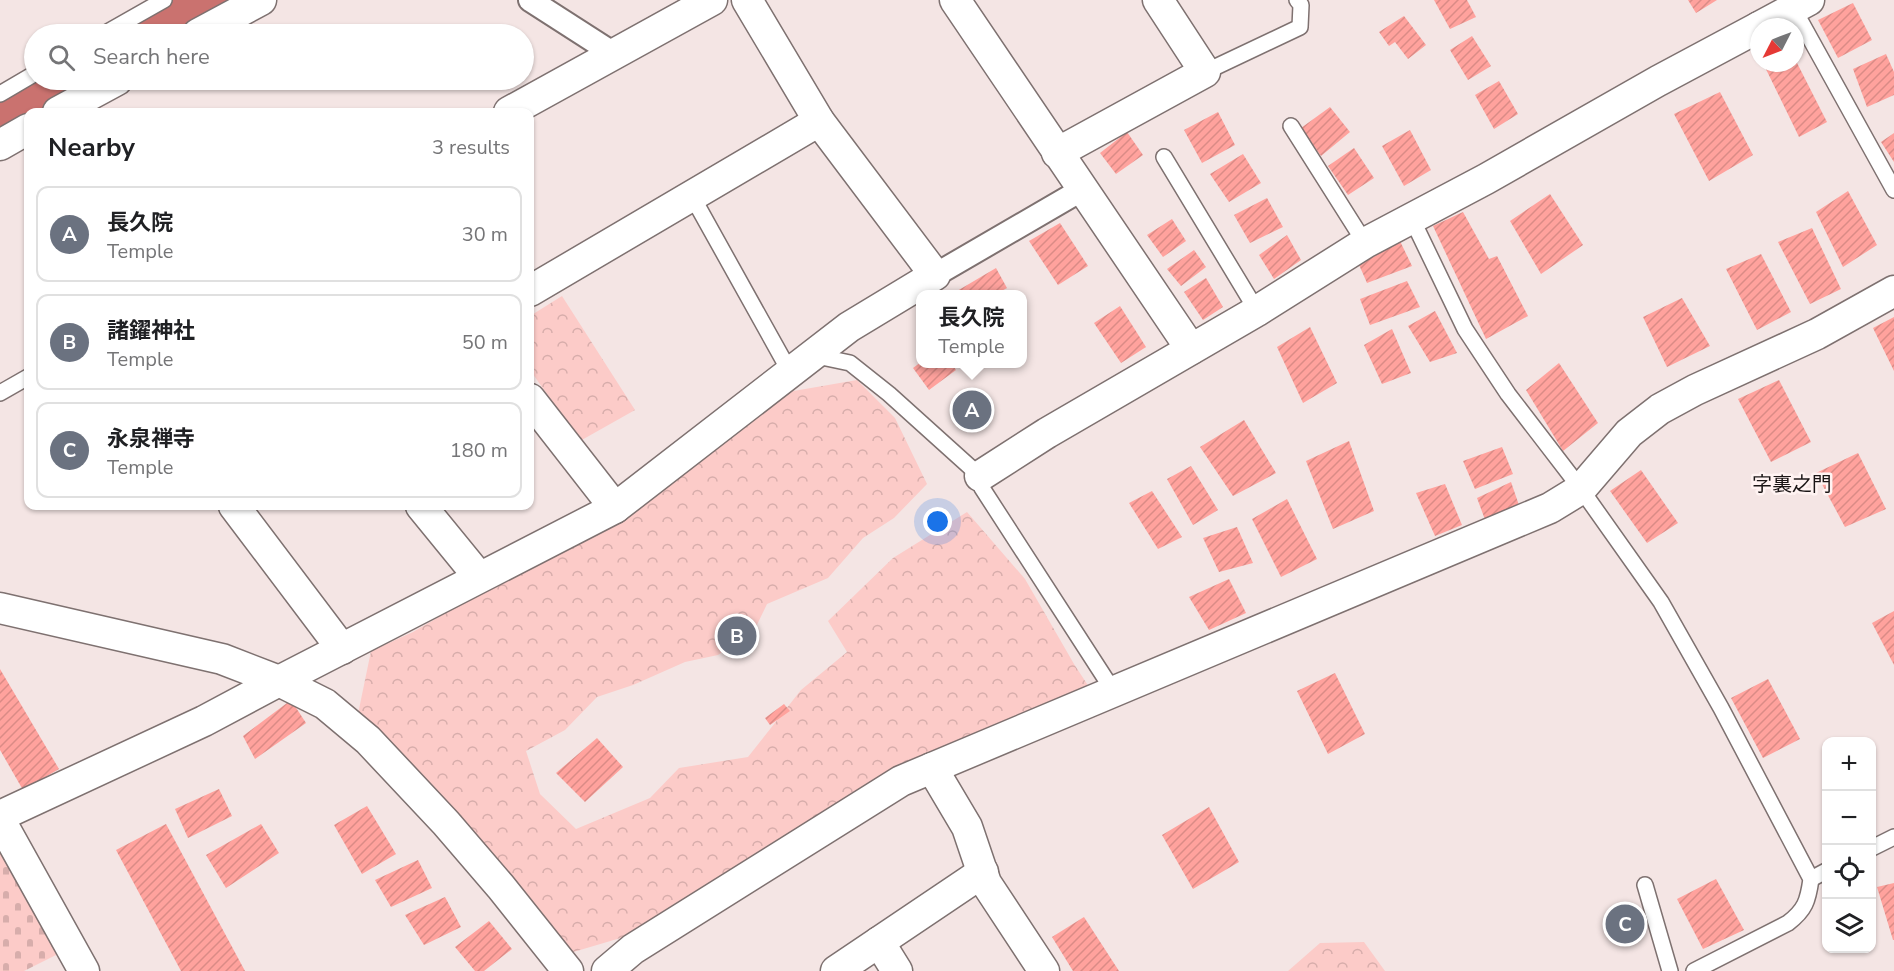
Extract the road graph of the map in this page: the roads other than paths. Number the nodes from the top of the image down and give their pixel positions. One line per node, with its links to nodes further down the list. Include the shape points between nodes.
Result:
1 (164, 0): 11 (lane)
2 (261, 0): 12 (street)
3 (530, 0): 14 (street)
4 (712, 0): 14 (street)
5 (747, 0): 21 (street)
6 (955, 0): 25 (street)
7 (1158, 0): 15 (street)
8 (1297, 0): 15 (lane, via 1300,27)
9 (1798, 3): 10 (street); 28 (lane)
10 (1774, 18)
11 (122, 24)
12 (217, 24)
13 (1750, 32): 30 (street)
14 (614, 54): 20 (street)
15 (1205, 72): 25 (street)
16 (24, 80): 18 (lane)
17 (99, 90): 19 (street)
18 (0, 94)
19 (65, 108)
20 (515, 108)
21 (819, 121): 29 (street); 32 (street)
22 (1292, 126): 31 (lane)
23 (24, 131): 24 (street)
24 (0, 145)
25 (1057, 153): 27 (street)
26 (1164, 158): 35 (lane)
27 (1083, 189): 32 (street); 36 (street)
28 (1894, 190)
29 (692, 196): 33 (street); 37 (lane)
30 (1412, 219): 31 (street); 42 (lane, via 1465,329 1508,394)
31 (1365, 243): 35 (street)
32 (935, 275): 37 (street, via 849,327)
33 (534, 289)
34 (1894, 291): 42 (street, via 1817,334 1660,409 1629,433)
35 (1257, 311): 36 (street)
36 (1191, 349): 41 (street)
37 (801, 364): 41 (lane, via 850,363); 43 (street)
38 (24, 378): 39 (lane)
39 (0, 393)
40 (534, 404): 43 (street)
41 (980, 476): 50 (lane, via 982,488)
42 (1581, 489): 50 (street, via 1524,520); 57 (lane, via 1661,602)
43 (615, 508): 46 (street)
44 (237, 510): 48 (street)
45 (424, 510): 46 (street)
46 (479, 577): 48 (street)
47 (0, 608): 49 (street, via 222,659)
48 (342, 649): 49 (street)
49 (279, 681): 52 (street); 61 (street, via 325,704 368,740 501,886)
50 (1114, 692): 51 (street)
51 (932, 768): 55 (street, via 967,827); 62 (street, via 891,787 633,949)
52 (0, 818): 60 (street)
53 (1894, 837): 54 (lane)
54 (1876, 846)
55 (983, 872): 59 (street); 65 (street, via 986,883)
56 (1822, 874): 57 (lane)
57 (1811, 879): 67 (lane, via 1801,913)
58 (1645, 885): 66 (lane)
59 (879, 942): 63 (street); 64 (street)
60 (84, 971)
61 (568, 971)
62 (606, 971)
63 (836, 971)
64 (897, 971)
65 (1044, 971)
66 (1670, 971)
67 (1694, 971)

